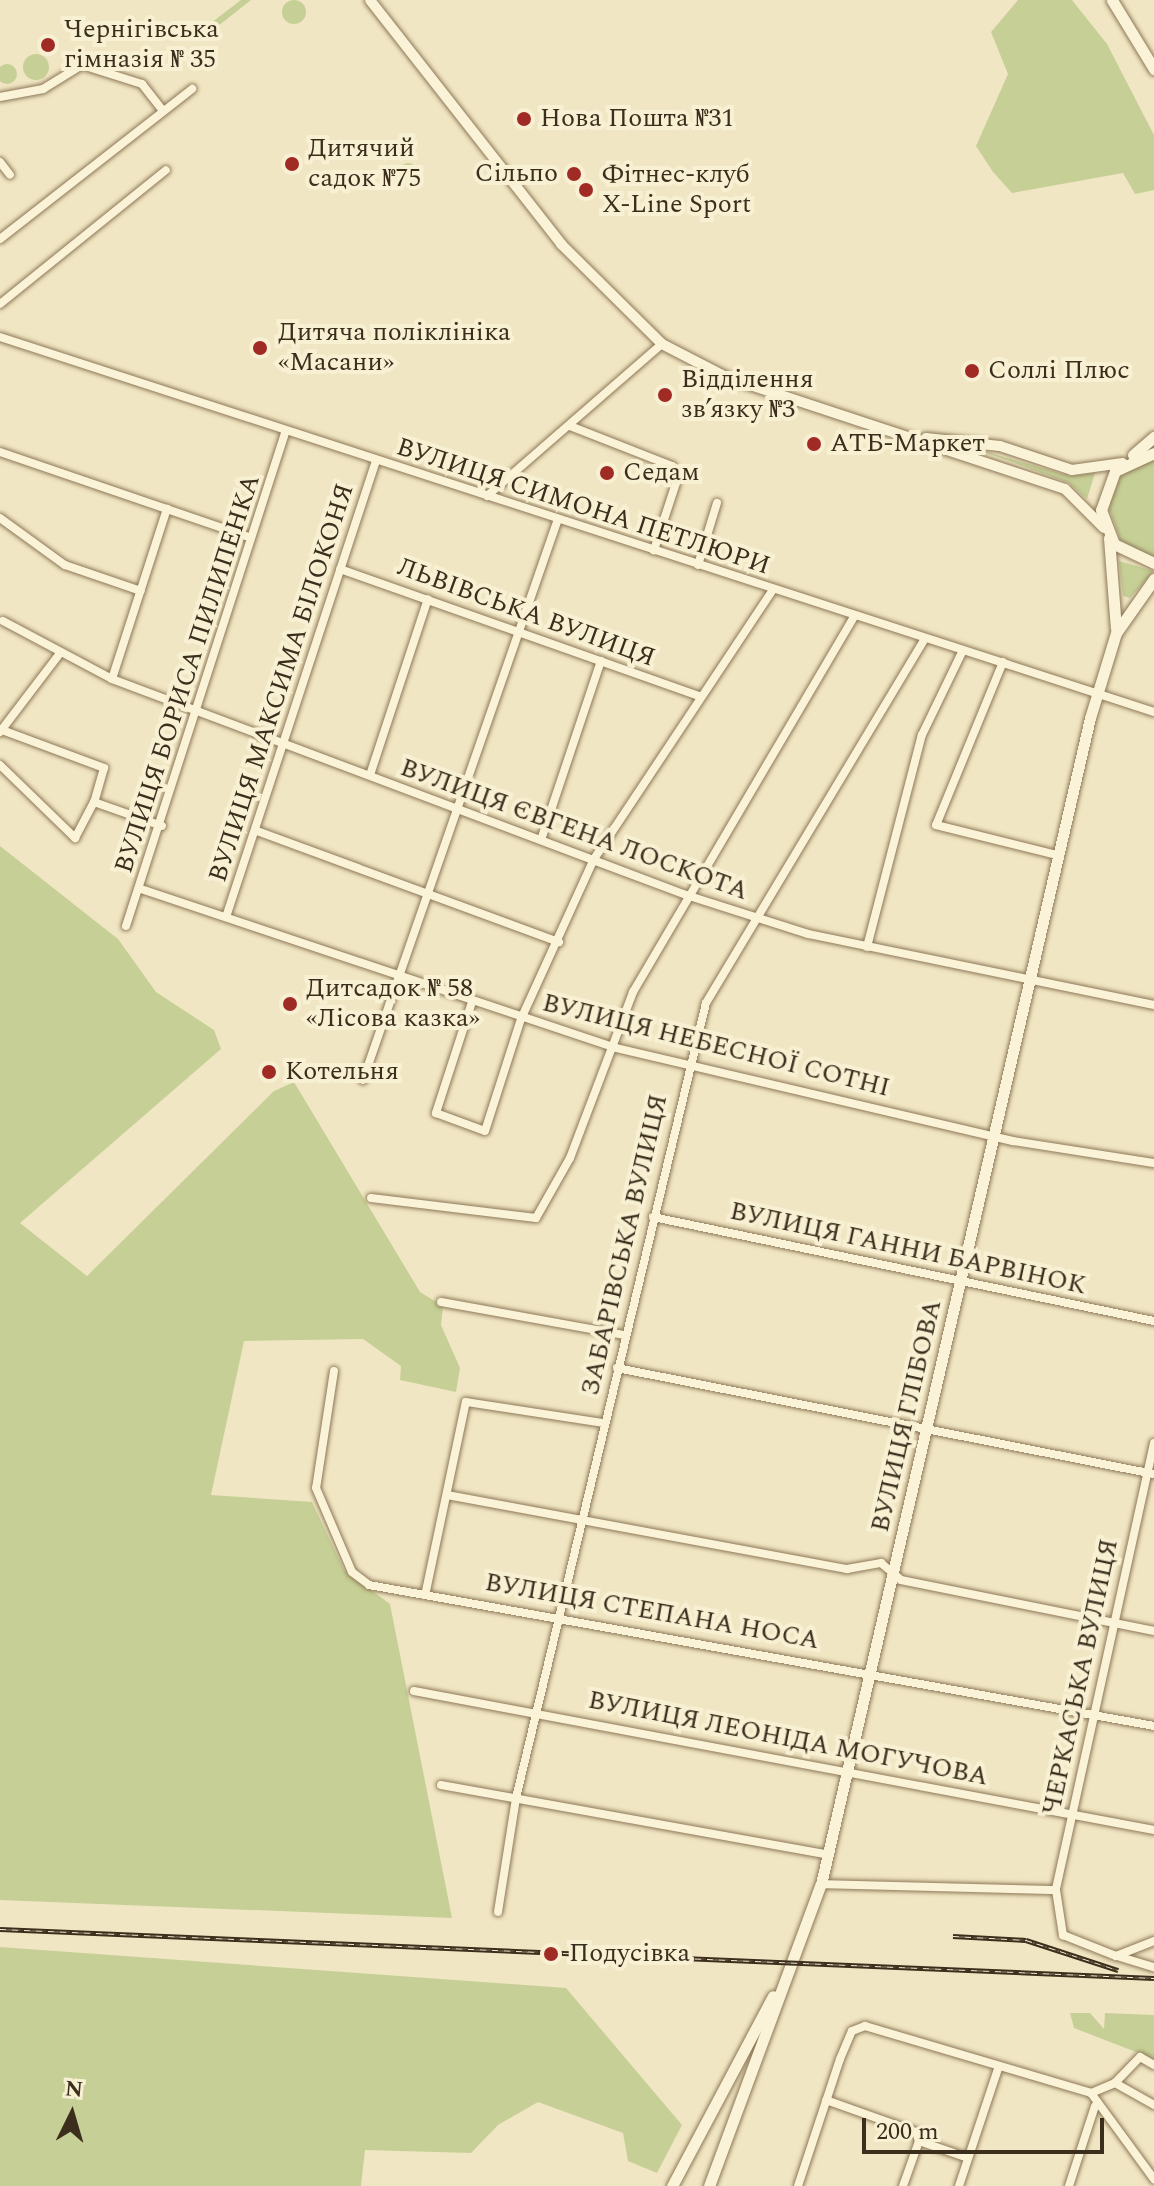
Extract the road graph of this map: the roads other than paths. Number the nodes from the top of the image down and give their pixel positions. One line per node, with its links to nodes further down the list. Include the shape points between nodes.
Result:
1 (370, 0): 13 (street, via 561,244)
2 (1112, 0): 3 (main road)
3 (1154, 69)
4 (192, 89): 6 (street)
5 (0, 97): 6 (street, via 43,89 82,65 135,80)
6 (163, 111): 10 (street)
7 (0, 162): 9 (street)
8 (166, 170): 11 (street)
9 (10, 175)
10 (0, 239)
11 (0, 304)
12 (0, 337): 15 (street, ВУЛИЦЯ СИМОНА ПЕТЛЮРИ)
13 (662, 344): 14 (street); 16 (street, via 726,377)
14 (570, 426): 22 (street); 29 (street, via 672,466 676,483)
15 (285, 433): 20 (street, ВУЛИЦЯ СИМОНА ПЕТЛЮРИ); 28 (street, ВУЛИЦЯ БОРИСА ПИЛИПЕНКА)
16 (912, 437): 21 (street, via 1000,446 1072,470); 27 (street, via 1065,489)
17 (1154, 437): 21 (main road, ВУЛИЦЯ ГЛІБОВА)
18 (0, 452): 24 (street)
19 (1154, 453): 21 (main road)
20 (376, 460): 22 (street, ВУЛИЦЯ СИМОНА ПЕТЛЮРИ); 32 (street, ВУЛИЦЯ МАКСИМА БІЛОКОНЯ)
21 (1125, 462): 27 (main road, ВУЛИЦЯ ГЛІБОВА, via 1104,489)
22 (487, 496): 26 (street, ВУЛИЦЯ СИМОНА ПЕТЛЮРИ)
23 (717, 503): 31 (street)
24 (167, 509): 28 (street); 35 (street)
25 (0, 518): 35 (street, via 65,565)
26 (558, 519): 29 (street, ВУЛИЦЯ СИМОНА ПЕТЛЮРИ); 39 (street)
27 (1107, 534): 30 (main road, via 1131,558); 40 (main road, ВУЛИЦЯ ГЛІБОВА)
28 (251, 538): 49 (street, ВУЛИЦЯ БОРИСА ПИЛИПЕНКА)
29 (654, 550): 31 (street, ВУЛИЦЯ СИМОНА ПЕТЛЮРИ)
30 (1154, 563)
31 (698, 565): 34 (street, ВУЛИЦЯ СИМОНА ПЕТЛЮРИ)
32 (340, 569): 36 (street, ЛЬВІВСЬКА ВУЛИЦЯ); 52 (street, ВУЛИЦЯ МАКСИМА БІЛОКОНЯ)
33 (1154, 579): 40 (main road, ВУЛИЦЯ ГЛІБОВА)
34 (773, 590): 37 (street, ВУЛИЦЯ СИМОНА ПЕТЛЮРИ); 48 (street)
35 (141, 591): 46 (street)
36 (428, 599): 39 (street, ЛЬВІВСЬКА ВУЛИЦЯ); 54 (street)
37 (854, 617): 41 (street, ВУЛИЦЯ СИМОНА ПЕТЛЮРИ); 64 (street, via 822,682)
38 (3, 621): 43 (street, ВУЛИЦЯ ЄВГЕНА ЛОСКОТА)
39 (516, 629): 44 (street, ЛЬВІВСЬКА ВУЛИЦЯ); 56 (street)
40 (1116, 633): 47 (main road, ВУЛИЦЯ ГЛІБОВА)
41 (925, 639): 42 (street, ВУЛИЦЯ СИМОНА ПЕТЛЮРИ); 66 (street, ЗАБАРІВСЬКА ВУЛИЦЯ)
42 (963, 650): 45 (street, ВУЛИЦЯ СИМОНА ПЕТЛЮРИ); 69 (street, via 922,735)
43 (58, 656): 46 (street, ВУЛИЦЯ ЄВГЕНА ЛОСКОТА); 51 (street)
44 (601, 661): 48 (street, ЛЬВІВСЬКА ВУЛИЦЯ); 59 (street)
45 (1003, 662): 47 (street, ВУЛИЦЯ СИМОНА ПЕТЛЮРИ); 60 (street, via 936,825)
46 (112, 679): 49 (street, ВУЛИЦЯ ЄВГЕНА ЛОСКОТА)
47 (1096, 694): 50 (street, ВУЛИЦЯ СИМОНА ПЕТЛЮРИ); 60 (main road, ВУЛИЦЯ ГЛІБОВА)
48 (698, 696): 61 (street)
49 (199, 712): 52 (street, ВУЛИЦЯ ЄВГЕНА ЛОСКОТА); 57 (street, ВУЛИЦЯ БОРИСА ПИЛИПЕНКА)
50 (1154, 712)
51 (1, 731): 55 (street, via 104,768)
52 (285, 743): 54 (street, ВУЛИЦЯ ЄВГЕНА ЛОСКОТА); 58 (street, ВУЛИЦЯ МАКСИМА БІЛОКОНЯ)
53 (0, 765): 55 (street, via 75,838)
54 (370, 775): 56 (street, ВУЛИЦЯ ЄВГЕНА ЛОСКОТА)
55 (94, 802): 57 (street)
56 (455, 807): 59 (street, ВУЛИЦЯ ЄВГЕНА ЛОСКОТА); 63 (street)
57 (162, 826): 62 (street, ВУЛИЦЯ БОРИСА ПИЛИПЕНКА)
58 (257, 831): 63 (street); 65 (street, ВУЛИЦЯ МАКСИМА БІЛОКОНЯ)
59 (541, 840): 61 (street, ВУЛИЦЯ ЄВГЕНА ЛОСКОТА)
60 (1057, 855): 71 (main road, ВУЛИЦЯ ГЛІБОВА)
61 (594, 859): 64 (street, ВУЛИЦЯ ЄВГЕНА ЛОСКОТА); 68 (street)
62 (141, 889): 65 (street, ВУЛИЦЯ НЕБЕСНОЇ СОТНІ); 67 (street, ВУЛИЦЯ БОРИСА ПИЛИПЕНКА)
63 (426, 892): 68 (street); 70 (street)
64 (686, 895): 66 (street, ВУЛИЦЯ ЄВГЕНА ЛОСКОТА); 75 (street)
65 (226, 917): 70 (street, ВУЛИЦЯ НЕБЕСНОЇ СОТНІ)
66 (760, 919): 69 (street, ВУЛИЦЯ ЄВГЕНА ЛОСКОТА); 76 (street, ЗАБАРІВСЬКА ВУЛИЦЯ, via 706,1003)
67 (126, 926)
68 (559, 942): 74 (street)
69 (867, 947): 71 (street, ВУЛИЦЯ ЄВГЕНА ЛОСКОТА)
70 (399, 977): 72 (street, ВУЛИЦЯ НЕБЕСНОЇ СОТНІ); 77 (street)
71 (1032, 980): 73 (street, ВУЛИЦЯ ЄВГЕНА ЛОСКОТА); 78 (main road, ВУЛИЦЯ ГЛІБОВА)
72 (472, 1002): 74 (street, ВУЛИЦЯ НЕБЕСНОЇ СОТНІ); 74 (street, via 436,1113 485,1131)
73 (1154, 1005)
74 (521, 1019): 75 (street, ВУЛИЦЯ НЕБЕСНОЇ СОТНІ)
75 (612, 1047): 76 (street, ВУЛИЦЯ НЕБЕСНОЇ СОТНІ); 80 (street, via 570,1158 536,1218)
76 (689, 1065): 78 (street, ВУЛИЦЯ НЕБЕСНОЇ СОТНІ); 81 (street, ЗАБАРІВСЬКА ВУЛИЦЯ)
77 (363, 1080)
78 (995, 1136): 79 (street, ВУЛИЦЯ НЕБЕСНОЇ СОТНІ); 82 (main road, ВУЛИЦЯ ГЛІБОВА)
79 (1154, 1163)
80 (371, 1198)
81 (653, 1217): 82 (street, ВУЛИЦЯ ГАННИ БАРВІНОК); 85 (street, ЗАБАРІВСЬКА ВУЛИЦЯ)
82 (960, 1282): 84 (street, ВУЛИЦЯ ГАННИ БАРВІНОК); 89 (main road, ВУЛИЦЯ ГЛІБОВА)
83 (441, 1302): 85 (street)
84 (1154, 1321)
85 (625, 1335): 86 (street, ЗАБАРІВСЬКА ВУЛИЦЯ)
86 (617, 1368): 88 (street, ЗАБАРІВСЬКА ВУЛИЦЯ); 89 (street)
87 (334, 1371): 95 (street, ВУЛИЦЯ СТЕПАНА НОСА, via 316,1488 322,1506 352,1572 369,1585)
88 (603, 1423): 92 (street, via 466,1402); 93 (street, ЗАБАРІВСЬКА ВУЛИЦЯ)
89 (926, 1430): 91 (street); 94 (main road, ВУЛИЦЯ ГЛІБОВА)
90 (1154, 1443): 91 (street, ЧЕРКАСЬКА ВУЛИЦЯ)
91 (1150, 1473): 97 (street, ЧЕРКАСЬКА ВУЛИЦЯ)
92 (447, 1495): 93 (street); 95 (street)
93 (580, 1519): 94 (street, via 847,1569 881,1563); 96 (street, ЗАБАРІВСЬКА ВУЛИЦЯ)
94 (893, 1572): 97 (street, via 955,1593); 99 (main road, ВУЛИЦЯ ГЛІБОВА)
95 (426, 1591): 96 (street, ВУЛИЦЯ СТЕПАНА НОСА)
96 (558, 1615): 99 (street, ВУЛИЦЯ СТЕПАНА НОСА); 101 (street, ЗАБАРІВСЬКА ВУЛИЦЯ)
97 (1112, 1622): 98 (street); 102 (street, ЧЕРКАСЬКА ВУЛИЦЯ)
98 (1154, 1631)
99 (870, 1673): 102 (street, ВУЛИЦЯ СТЕПАНА НОСА); 104 (main road, ВУЛИЦЯ ГЛІБОВА)
100 (414, 1691): 101 (street, ВУЛИЦЯ ЛЕОНІДА МОГУЧОВА)
101 (537, 1711): 104 (street, ВУЛИЦЯ ЛЕОНІДА МОГУЧОВА); 106 (street, ЗАБАРІВСЬКА ВУЛИЦЯ)
102 (1092, 1714): 103 (street, ВУЛИЦЯ СТЕПАНА НОСА); 107 (street, ЧЕРКАСЬКА ВУЛИЦЯ)
103 (1154, 1726)
104 (848, 1770): 107 (street, ВУЛИЦЯ ЛЕОНІДА МОГУЧОВА); 109 (main road, ВУЛИЦЯ ГЛІБОВА)
105 (441, 1785): 106 (street)
106 (516, 1798): 109 (street); 112 (street, ЗАБАРІВСЬКА ВУЛИЦЯ)
107 (1072, 1816): 108 (street, ВУЛИЦЯ ЛЕОНІДА МОГУЧОВА); 111 (street, ЧЕРКАСЬКА ВУЛИЦЯ)
108 (1154, 1830)
109 (829, 1855): 110 (main road, ВУЛИЦЯ ГЛІБОВА)
110 (821, 1884): 111 (street); 116 (main road, ВУЛИЦЯ ГЛІБОВА)
111 (1056, 1890): 114 (street, ЧЕРКАСЬКА ВУЛИЦЯ, via 1063,1935)
112 (498, 1912)
113 (1154, 1941): 114 (street)
114 (1116, 1956): 115 (street)
115 (1154, 1967)
116 (782, 1982): 127 (main road, via 703,2116); 128 (main road)
117 (1154, 2065): 119 (street, via 1140,2057)
118 (999, 2066): 120 (street); 121 (street, via 865,2026 852,2031); 125 (street)
119 (1115, 2083): 120 (street); 122 (street)
120 (1091, 2093): 123 (street)
121 (826, 2100): 124 (street, via 916,2132); 129 (street)
122 (1154, 2105)
123 (1095, 2106): 126 (street); 132 (street)
124 (919, 2141): 125 (street); 130 (street)
125 (968, 2158): 131 (street)
126 (1154, 2179)
127 (672, 2186)
128 (709, 2186)
129 (798, 2186)
130 (903, 2186)
131 (959, 2186)
132 (1069, 2186)

